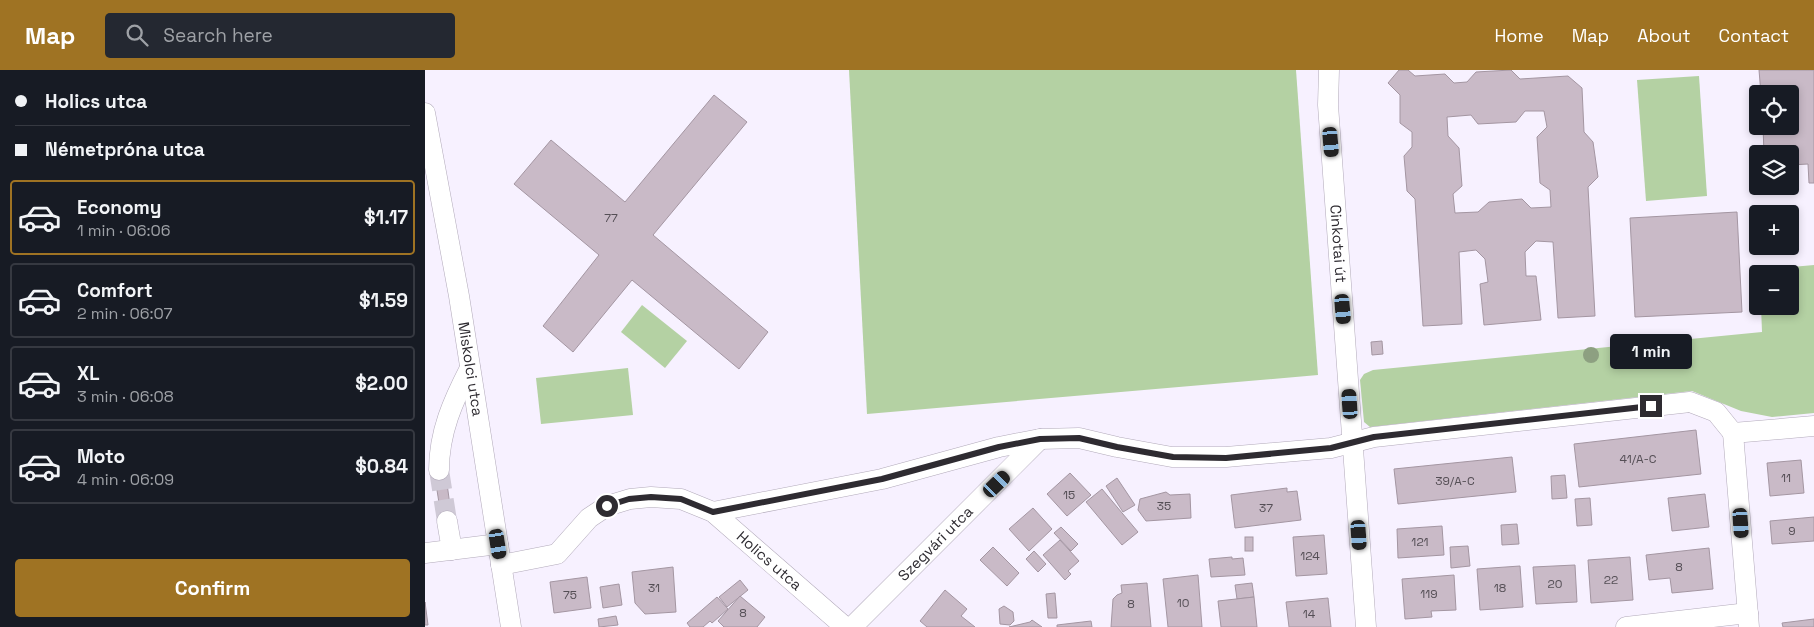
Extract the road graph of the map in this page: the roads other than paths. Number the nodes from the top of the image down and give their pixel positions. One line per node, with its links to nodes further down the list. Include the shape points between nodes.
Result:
1 (1329, 70): 8 (street, Cinkotai út, via 1328,105)
2 (425, 113): 3 (street, Miskolci utca)
3 (427, 140): 4 (street, Miskolci utca)
4 (470, 368): 9 (street, via 451,405 439,450); 12 (street, Miskolci utca)
5 (1814, 426): 6 (street)
6 (1733, 433): 8 (street, via 1716,412 1690,402 1453,427); 16 (street)
7 (1040, 439): 8 (street, via 1079,438 1173,457 1226,458 1331,448); 10 (street, via 882,479); 19 (street, Szegvári utca)
8 (1353, 442): 20 (street, Cinkotai út)
9 (439, 470)
10 (713, 512): 15 (street, Holics utca, via 681,499 629,499 607,506 589,518 557,554); 18 (street, Holics utca)
11 (447, 521): 13 (street)
12 (498, 544): 13 (street); 15 (street, Miskolci utca)
13 (452, 550): 14 (street)
14 (425, 553)
15 (501, 565): 17 (street, Miskolci utca)
16 (1749, 620): 21 (street)
17 (511, 627)
18 (845, 627)
19 (852, 627)
20 (1366, 627)
21 (1626, 627)

